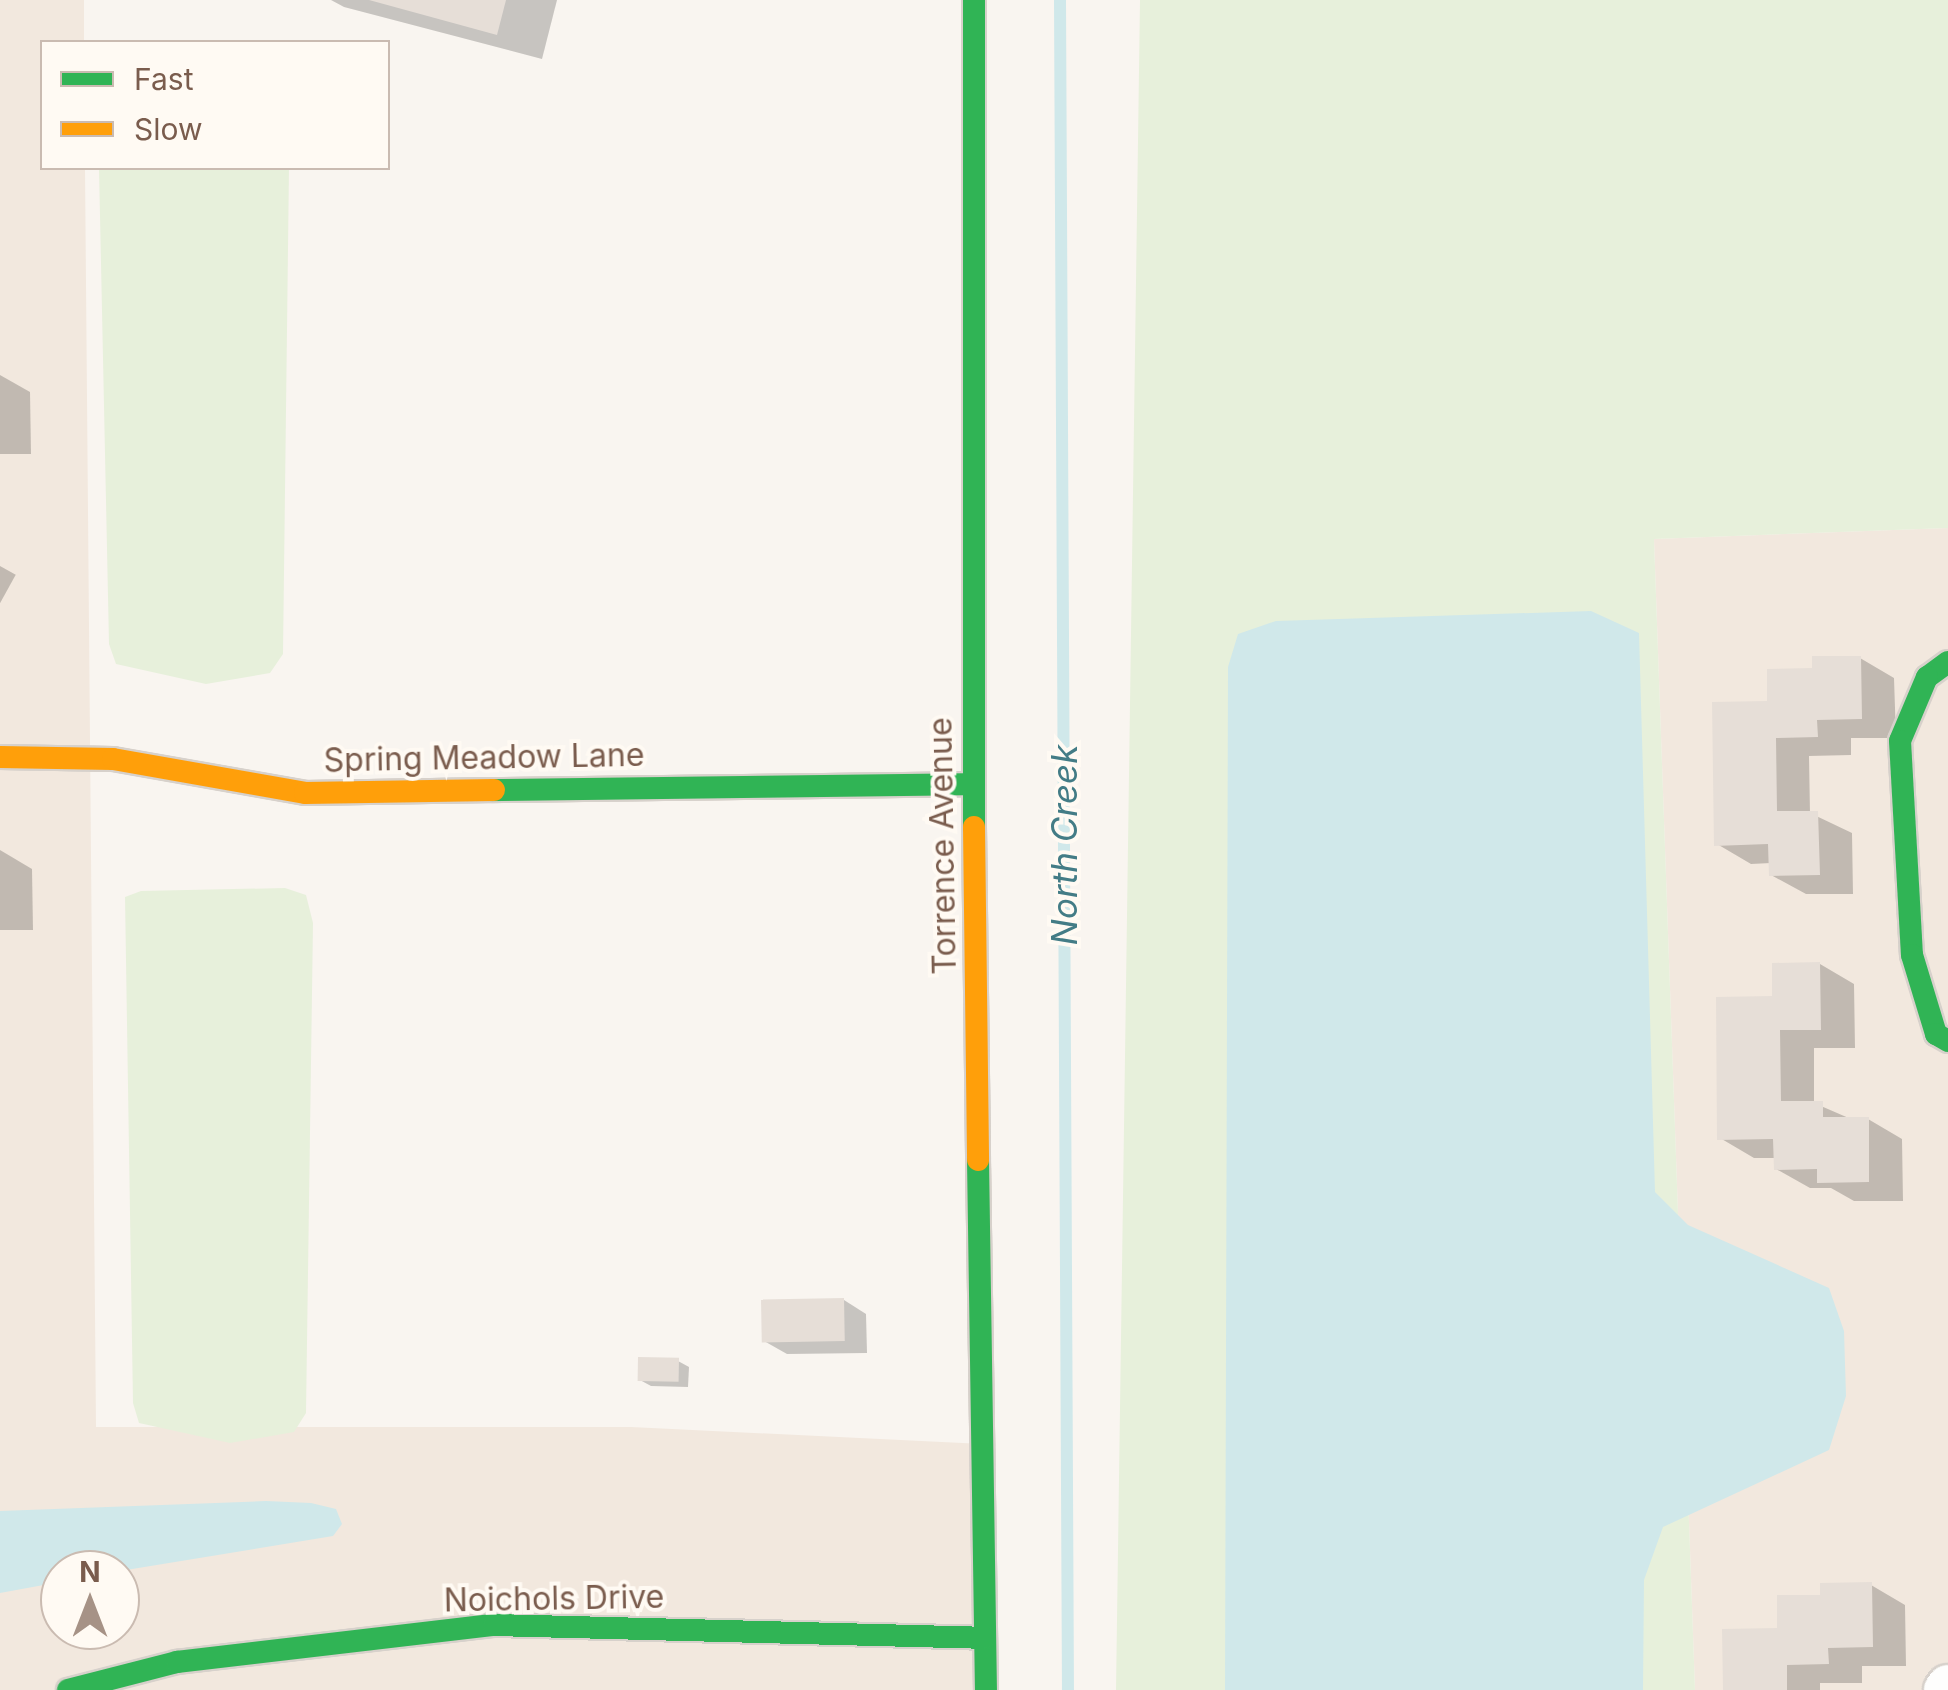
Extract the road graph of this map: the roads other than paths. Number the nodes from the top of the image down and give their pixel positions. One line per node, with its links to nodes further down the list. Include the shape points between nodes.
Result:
1 (974, 0): 4 (street, Torrence Avenue)
2 (1948, 662): 5 (street, via 1927,677 1900,741 1912,954 1936,1034)
3 (0, 757): 4 (street, Spring Meadow Lane, via 113,759 306,793)
4 (973, 784): 6 (street, Torrence Avenue)
5 (1948, 1041)
6 (986, 1638): 7 (street, Noichols Drive, via 494,1625 178,1662); 8 (street, Torrence Avenue)
7 (68, 1690)
8 (986, 1690)

